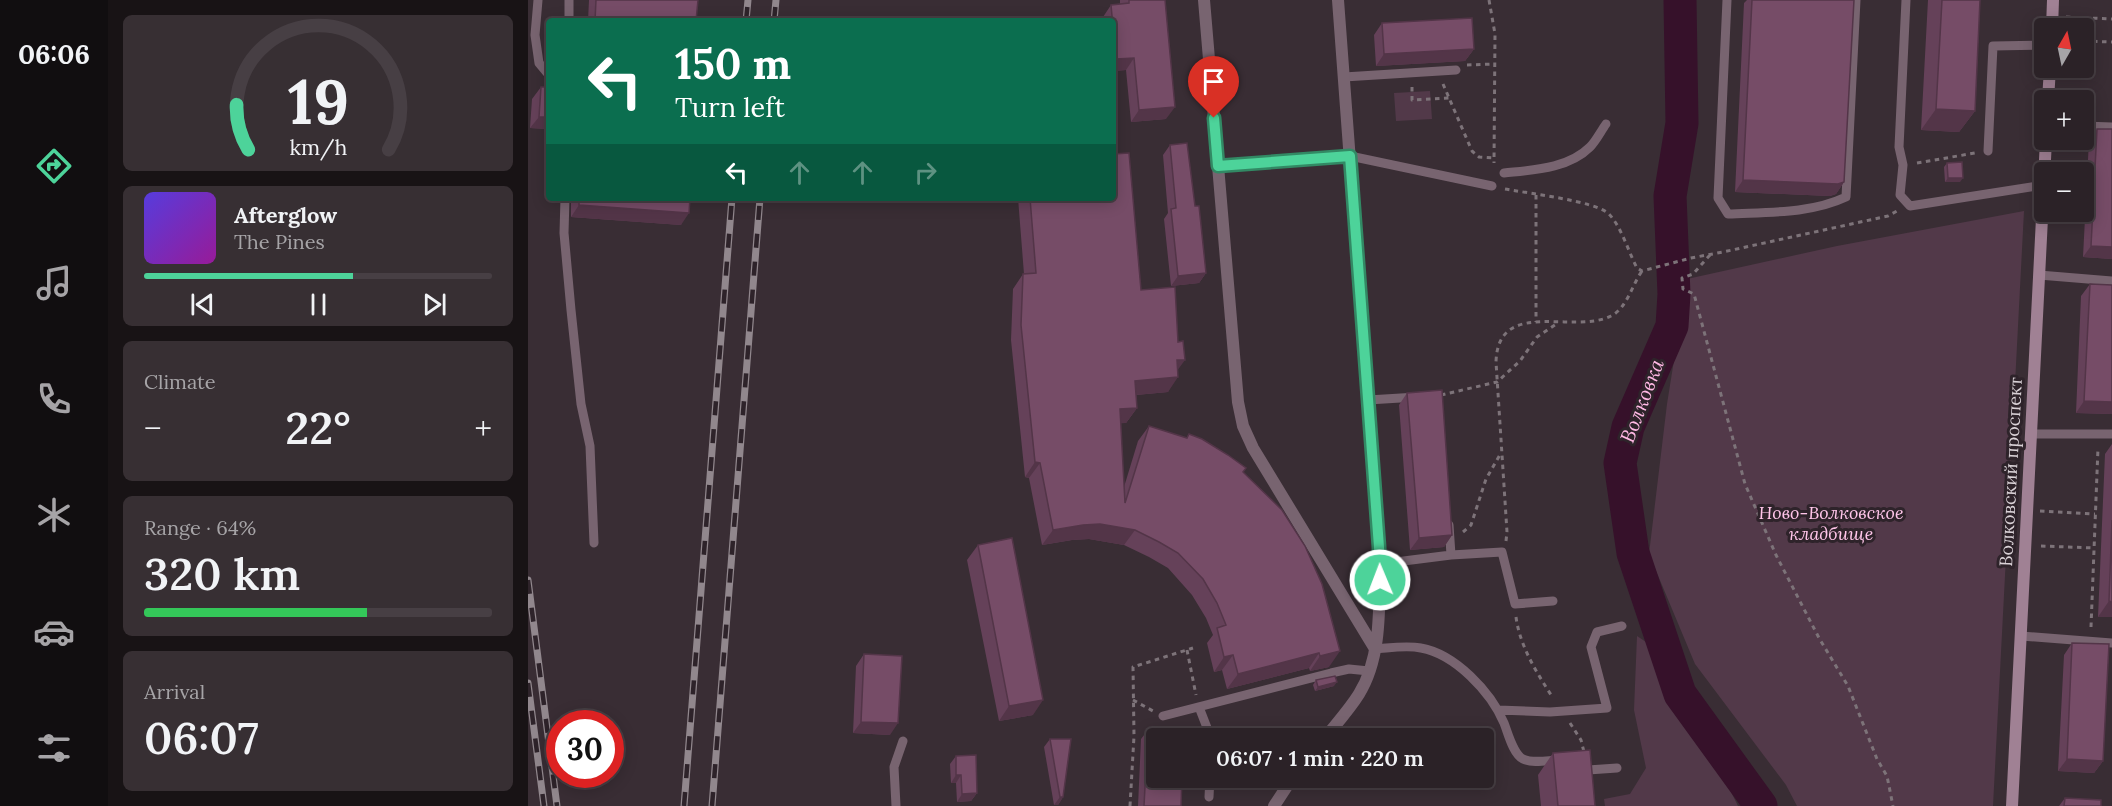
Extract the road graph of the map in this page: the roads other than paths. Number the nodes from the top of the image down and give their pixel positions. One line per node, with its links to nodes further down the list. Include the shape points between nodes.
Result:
1 (538, 0): 13 (lane, via 535,34 539,63)
2 (569, 0): 9 (lane)
3 (1204, 0): 20 (street)
4 (1338, 0): 14 (street)
5 (1727, 0): 6 (lane, via 1718,198 1728,214 1791,211 1846,197)
6 (1856, 0)
7 (1906, 0): 23 (lane, via 1900,195 1910,206)
8 (2053, 0): 10 (street)
9 (569, 18)
10 (2052, 18)
11 (2034, 45): 18 (lane, via 1993,46)
12 (1456, 70): 14 (lane)
13 (546, 71)
14 (1344, 77): 19 (street)
15 (1606, 124): 21 (lane, via 1590,147 1572,159 1543,169)
16 (2094, 126): 17 (lane)
17 (2112, 126)
18 (1988, 151)
19 (1350, 156): 20 (lane); 22 (lane); 29 (street)
20 (1218, 166): 40 (street, via 1243,426)
21 (1504, 173)
22 (1492, 186)
23 (2034, 187)
24 (565, 201): 33 (lane, via 571,310 581,404 590,446)
25 (2042, 222): 26 (street, Волковский проспект)
26 (2039, 275): 27 (lane); 30 (street, Волковский проспект)
27 (2112, 281)
28 (1441, 395): 29 (lane)
29 (1368, 400): 35 (street)
30 (2031, 434): 31 (lane); 38 (street, Волковский проспект)
31 (2112, 434)
32 (1448, 509): 34 (lane)
33 (594, 543)
34 (1451, 555): 35 (lane); 36 (lane, via 1502,552 1515,604)
35 (1380, 564): 40 (street)
36 (1553, 601)
37 (1622, 626): 43 (lane, via 1598,632 1591,647 1607,708)
38 (2021, 636): 39 (lane); 56 (street, Волковский проспект)
39 (2112, 644)
40 (1375, 649): 41 (street); 43 (lane, via 1423,648 1442,656 1473,679)
41 (1369, 671): 42 (lane, via 1349,669); 46 (street, via 1360,693)
42 (1199, 707): 44 (lane); 45 (lane)
43 (1498, 710): 48 (lane, via 1522,758)
44 (1163, 716)
45 (1207, 728)
46 (1333, 728)
47 (903, 741): 54 (lane, via 894,767)
48 (1572, 759)
49 (1617, 768): 50 (lane)
50 (1588, 770)
51 (1209, 788): 53 (lane)
52 (1286, 788): 55 (street)
53 (1209, 797)
54 (896, 806)
55 (1274, 806)
56 (2012, 806)

